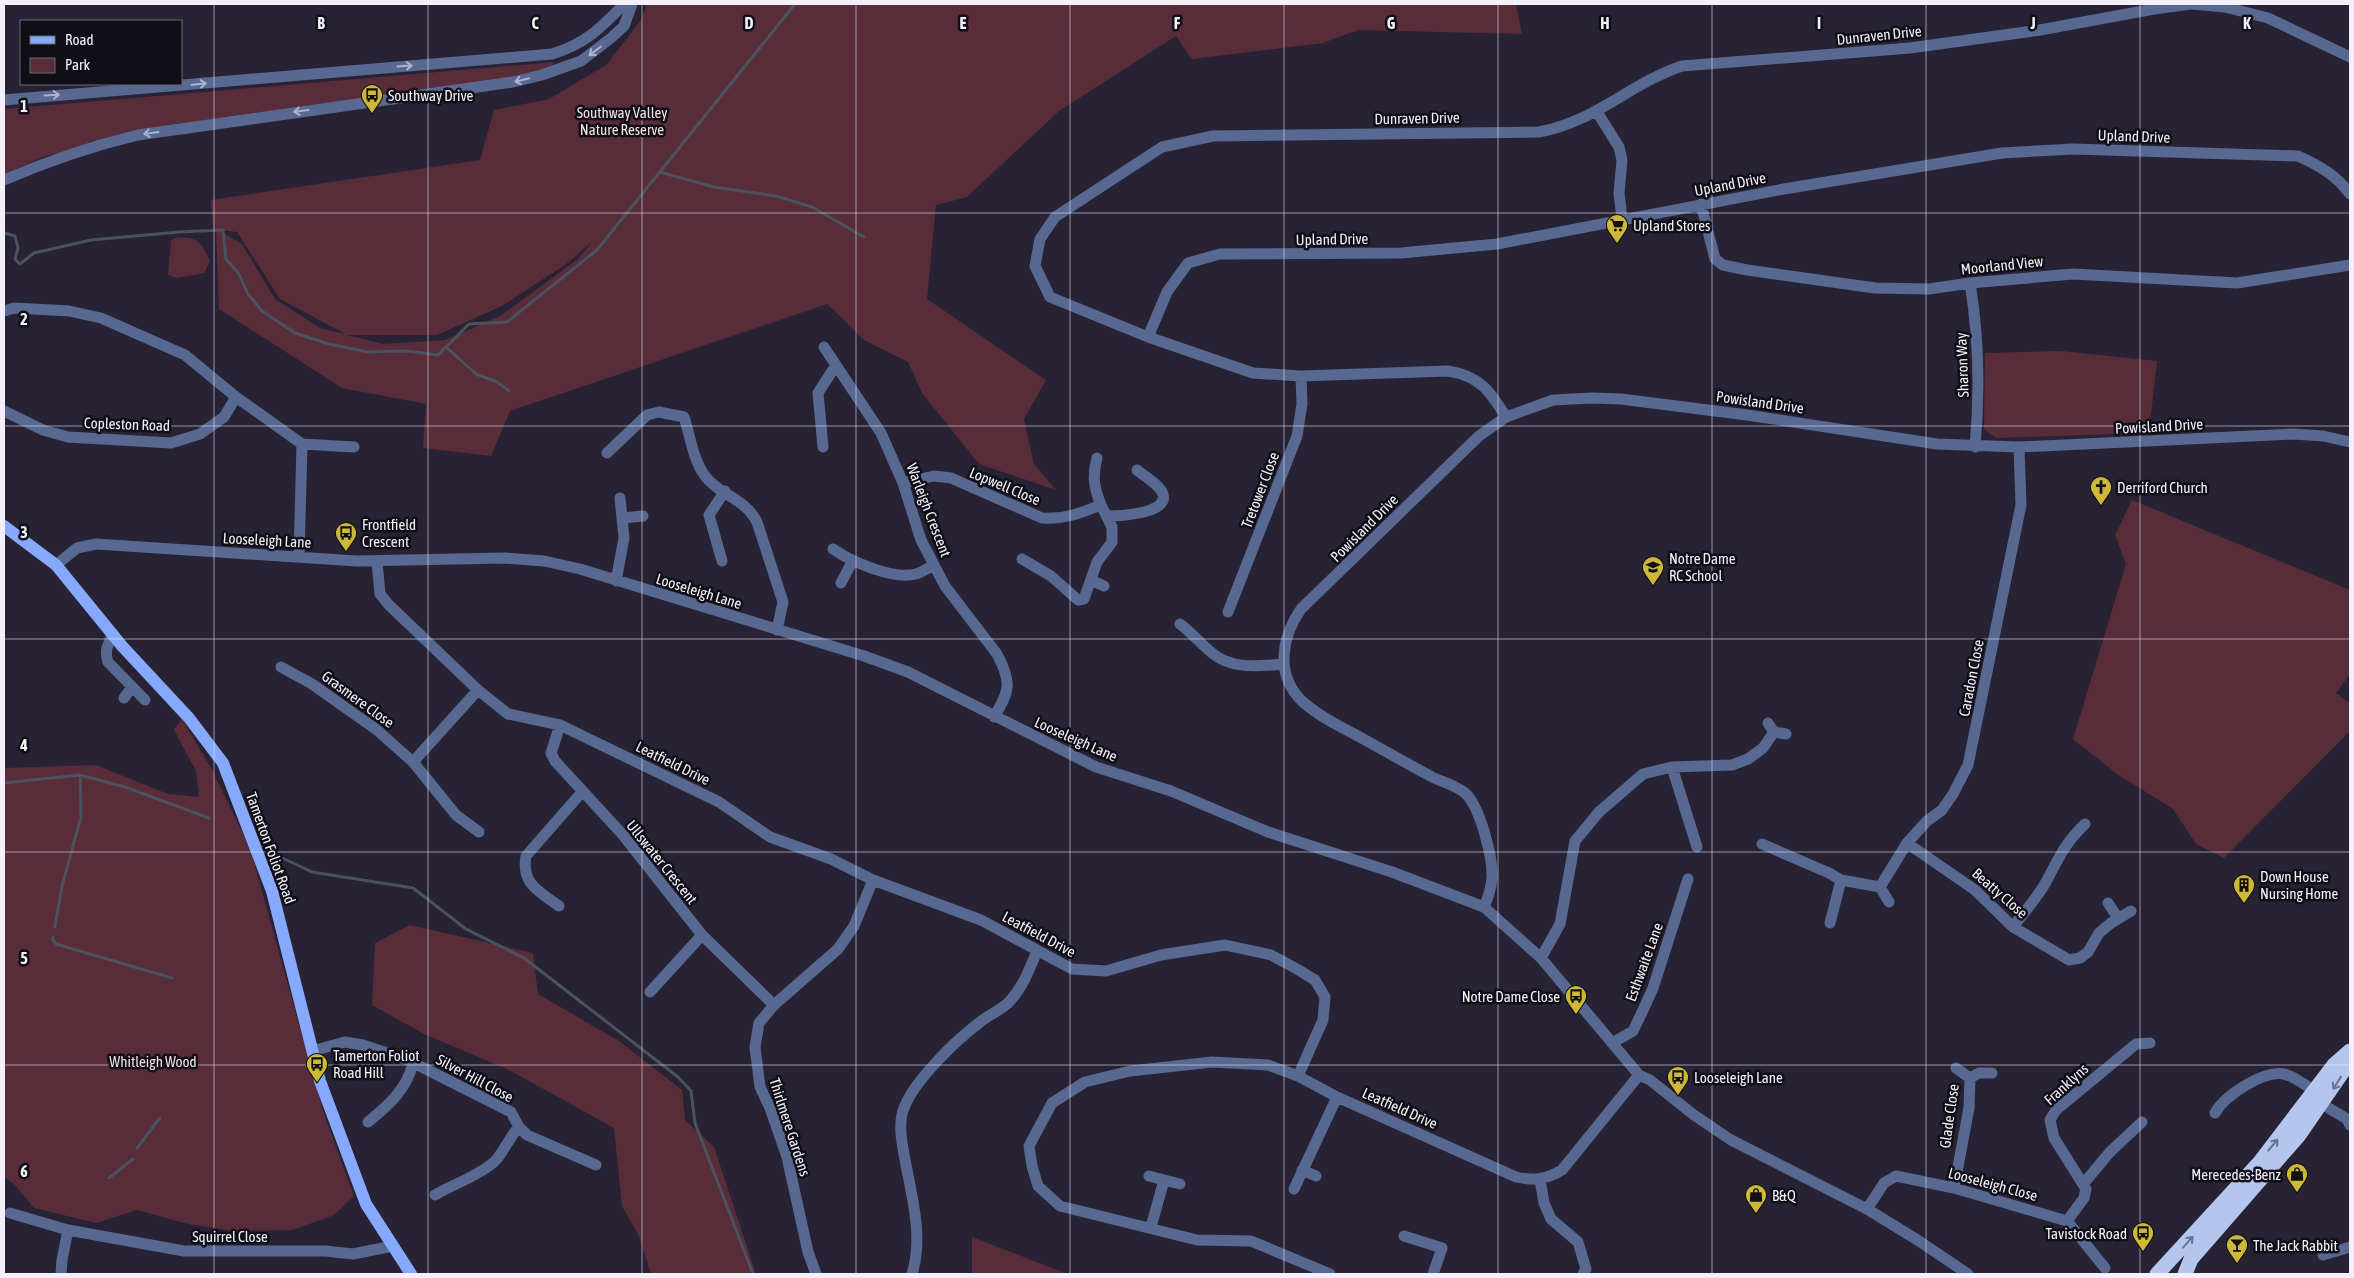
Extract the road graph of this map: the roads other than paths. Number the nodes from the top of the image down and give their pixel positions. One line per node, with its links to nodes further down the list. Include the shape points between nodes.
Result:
1 (624, 4): 4 (street, one-way to 1, via 552,54 581,43)
2 (632, 4): 6 (street, one-way to 6, via 624,26 581,62 542,75 504,84 138,135 80,150)
3 (2350, 57): 5 (street, Dunraven Drive, via 2268,18 2225,7 2191,4 1910,48 1682,66 1660,73)
4 (4, 100)
5 (1596, 112): 9 (street, via 1619,147); 13 (street, Dunraven Drive, via 1576,123 1539,132 1213,136 1162,147 1055,217 1040,240 1034,266 1050,297)
6 (4, 180)
7 (2350, 194): 8 (street, Upland Drive, via 2336,176 2298,156 2073,149 2002,153)
8 (1701, 204): 9 (street, Upland Drive); 11 (street, Moorland View, via 1715,259 1723,265 1875,288 1928,289)
9 (1622, 218): 13 (street, Upland Drive, via 1497,244 1446,249 1401,253 1220,254 1188,263 1167,292)
10 (2350, 265): 11 (street, Moorland View, via 2237,283 2073,274)
11 (1970, 283): 26 (street, Sharon Way, via 1978,352 1979,400)
12 (4, 311): 17 (street, via 14,308 101,318 184,355)
13 (1148, 338): 16 (street, Dunraven Drive, via 1253,373)
14 (824, 347): 15 (street, Warleigh Crescent)
15 (836, 365): 25 (street, via 818,393); 31 (street, Warleigh Crescent, via 880,433)
16 (1301, 376): 19 (street, Dunraven Drive, via 1466,373 1493,396); 51 (street, Tretower Close, via 1302,404 1297,436)
17 (236, 397): 18 (street, Copleston Road, via 224,418 200,434 170,442 68,437 43,430); 22 (street)
18 (4, 411)
19 (1506, 417): 26 (street, Powisland Drive, via 1553,400 1621,399); 55 (street, Powisland Drive, via 1479,436 1301,609 1287,634)
20 (607, 436): 23 (street)
21 (2350, 442): 27 (street, Powisland Drive, via 2293,434)
22 (302, 444): 24 (street); 40 (street)
23 (616, 444): 28 (street); 32 (street, via 647,415 659,412 684,417 700,467 706,477)
24 (354, 447)
25 (823, 447)
26 (1975, 447): 27 (street, Powisland Drive)
27 (2019, 448): 69 (street, Caradon Close, via 2021,505 1968,765 1942,810)
28 (607, 453)
29 (1097, 458): 34 (street, via 1093,478)
30 (1137, 470): 36 (street, via 1160,490 1164,495 1163,501 1142,512)
31 (903, 483): 34 (street, Lopwell Close, via 934,476 951,478 1042,518 1070,516); 46 (street, Warleigh Crescent, via 921,540)
32 (725, 491): 42 (street, via 709,516); 53 (street, via 751,509 757,522 783,602)
33 (620, 498): 37 (street)
34 (1100, 505): 36 (street)
35 (643, 516): 37 (street)
36 (1107, 516): 47 (street, via 1112,527 1112,542 1097,562)
37 (623, 518): 48 (street, via 624,538)
38 (4, 526): 45 (main road, Tamerton Foliot Road)
39 (833, 550): 44 (street)
40 (299, 557): 43 (street, Looseleigh Lane); 45 (street, Looseleigh Lane, via 96,544 77,548)
41 (1022, 559): 47 (street, via 1044,570 1078,600 1084,599)
42 (722, 561)
43 (377, 562): 48 (street, Looseleigh Lane, via 425,558 544,561); 58 (street, Leatfield Drive, via 380,594)
44 (852, 562): 46 (street, via 905,575 916,574); 49 (street)
45 (56, 565): 54 (main road, Tamerton Foliot Road)
46 (934, 565): 61 (street, Warleigh Crescent, via 962,611 997,654 1008,677 1006,698)
47 (1091, 580): 50 (street)
48 (616, 581): 53 (street, Looseleigh Lane)
49 (841, 583)
50 (1104, 586)
51 (1228, 612)
52 (1180, 624): 55 (street, via 1213,654 1234,664 1255,667)
53 (777, 630): 61 (street, Looseleigh Lane, via 908,672)
54 (113, 634): 57 (street, via 106,647 108,662); 91 (main road, Tamerton Foliot Road, via 189,718 223,763 272,891)
55 (1284, 664): 79 (street, Powisland Drive, via 1293,690 1318,714 1465,794 1478,814 1492,865 1490,891)
56 (281, 667): 64 (street, Grasmere Close, via 312,684 377,730)
57 (132, 688): 59 (street); 60 (street)
58 (478, 690): 62 (street, Leatfield Drive, via 508,714); 64 (street)
59 (124, 698)
60 (145, 700)
61 (994, 717): 79 (street, Looseleigh Lane, via 1096,768 1171,791 1268,832 1392,872)
62 (560, 725): 66 (street, Ullswater Crescent, via 551,753 554,762); 73 (street, Leatfield Drive, via 719,802 770,838 831,860)
63 (1786, 734): 65 (street, via 1771,727 1763,748 1748,759 1732,764)
64 (413, 762): 68 (street, Grasmere Close, via 456,815)
65 (1672, 767): 71 (street); 86 (street, via 1643,774 1599,812 1575,841 1560,924)
66 (582, 792): 78 (street, via 526,856 524,868 530,884); 84 (street, Ullswater Crescent, via 627,840)
67 (2085, 824): 83 (street, via 2072,836 2053,864 2046,882)
68 (479, 832)
69 (1907, 842): 75 (street, Caradon Close); 83 (street, Beatty Close, via 1975,890)
70 (1762, 844): 74 (street)
71 (1697, 848)
72 (1688, 879): 90 (street, Esthwaite Lane, via 1644,1008 1633,1031)
73 (872, 880): 85 (street, Leatfield Drive, via 981,920); 88 (street, Thirlmere Gardens, via 854,926 838,949)
74 (1841, 880): 75 (street); 82 (street)
75 (1880, 887): 76 (street)
76 (1889, 902)
77 (2108, 903): 81 (street)
78 (559, 906)
79 (1484, 908): 86 (street, Looseleigh Lane)
80 (2131, 911): 81 (street, Beatty Close)
81 (2118, 918): 83 (street, Beatty Close, via 2099,933 2088,952 2069,960)
82 (1830, 923)
83 (2013, 927)
84 (702, 935): 87 (street); 88 (street, Ullswater Crescent)
85 (1037, 951): 98 (street, Leatfield Drive, via 1072,969 1106,971 1161,955 1225,945 1271,955 1314,980 1325,997 1323,1020); 131 (street, via 1022,984 1009,1002 978,1023 946,1052 912,1092 903,1110 902,1141 915,1214 917,1257)
86 (1541, 958): 90 (street, Looseleigh Lane)
87 (650, 992)
88 (774, 1006): 130 (street, Thirlmere Gardens, via 759,1023 755,1047 760,1087 787,1157)
89 (2150, 1043): 113 (street, Franklyns, via 2136,1044 2056,1110 2050,1120 2054,1138)
90 (1612, 1044): 97 (street, Looseleigh Lane)
91 (312, 1051): 94 (street, Silver Hill Close, via 345,1042); 124 (main road, Tamerton Foliot Road, via 366,1204)
92 (2350, 1051): 101 (highway, via 2334,1065)
93 (2350, 1061): 101 (highway, one-way to 101)
94 (414, 1063): 104 (street, Silver Hill Close, via 410,1078 392,1102); 106 (street, Silver Hill Close, via 511,1112)
95 (1956, 1068): 99 (street, Glade Close)
96 (1992, 1073): 99 (street, Glade Close, via 1979,1073)
97 (1639, 1074): 111 (street, Leatfield Drive, via 1562,1170); 118 (street, Looseleigh Lane, via 1731,1140)
98 (1298, 1076): 100 (street, Leatfield Drive); 121 (street, via 1268,1065 1212,1062 1130,1071 1084,1082 1052,1103 1029,1146 1038,1186 1060,1206)
99 (1970, 1078): 115 (street, Glade Close, via 1969,1108)
100 (1337, 1097): 108 (street); 111 (street, Leatfield Drive, via 1516,1177)
101 (2319, 1098): 102 (street, via 2284,1074 2263,1076 2235,1092); 103 (street); 136 (highway, one-way to 101); 137 (highway, via 2299,1135 2191,1259)
102 (2215, 1113)
103 (2349, 1121)
104 (368, 1122)
105 (2142, 1122): 113 (street, via 2110,1152)
106 (519, 1127): 107 (street, Silver Hill Close, via 527,1135); 117 (street, via 495,1161)
107 (596, 1165)
108 (1302, 1170): 110 (street); 116 (street)
109 (1149, 1176): 112 (street)
110 (1316, 1176)
111 (1540, 1179): 134 (street, via 1544,1203 1551,1219 1578,1242 1586,1269)
112 (1164, 1180): 114 (street); 121 (street)
113 (2084, 1183): 120 (street, via 2084,1198)
114 (1180, 1184)
115 (1954, 1188): 118 (street, Looseleigh Close, via 1896,1176 1884,1182); 120 (street, Looseleigh Close)
116 (1294, 1189)
117 (435, 1195)
118 (1867, 1209): 135 (street, Looseleigh Lane)
119 (10, 1213): 122 (street, Squirrel Close)
120 (2068, 1221): 127 (street)
121 (1151, 1227): 132 (street, via 1197,1240 1251,1242)
122 (68, 1230): 124 (street, Squirrel Close, via 184,1251 325,1251 353,1254); 128 (street)
123 (1404, 1236): 133 (street, via 1442,1248)
124 (393, 1246): 129 (main road, Tamerton Foliot Road)
125 (2350, 1247): 126 (street)
126 (2323, 1255)
127 (2105, 1268)
128 (61, 1274)
129 (411, 1274)
130 (816, 1274)
131 (912, 1274)
132 (1330, 1274)
133 (1433, 1274)
134 (1583, 1274)
135 (1968, 1274)
136 (2157, 1274)
137 (2185, 1274)

